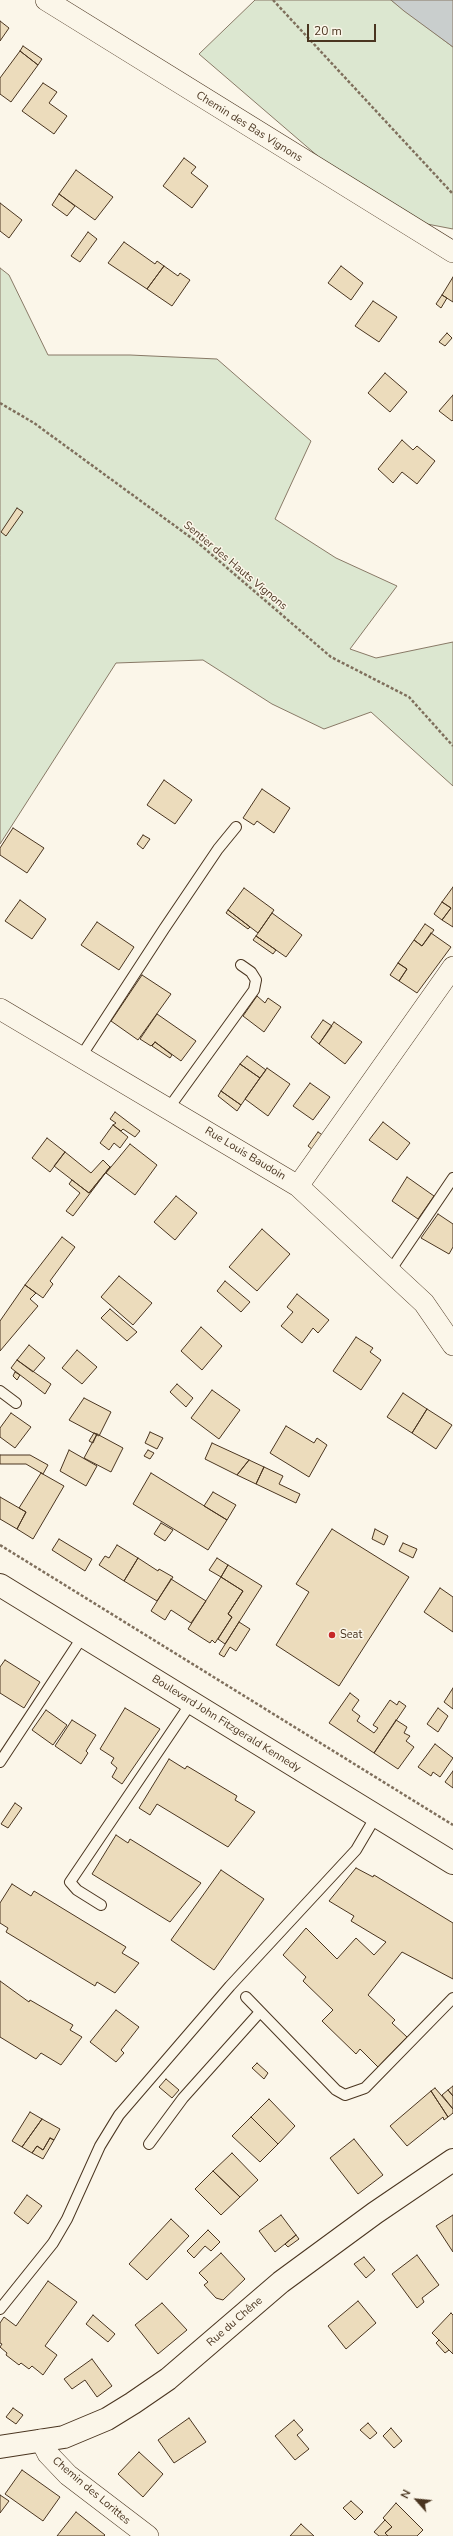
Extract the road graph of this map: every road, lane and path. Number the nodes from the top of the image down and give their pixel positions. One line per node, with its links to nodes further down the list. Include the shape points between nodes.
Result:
1 (46, 0): 4 (street, Chemin des Bas Vignons)
2 (273, 0): 3 (path)
3 (453, 194)
4 (453, 252)
5 (0, 403): 6 (path, Sentier des Hauts Vignons, via 34,423 197,542 331,657 409,697)
6 (453, 746)
7 (236, 827): 11 (lane, via 164,929)
8 (242, 966): 12 (lane, via 251,972 256,980 254,990)
9 (453, 967): 14 (street)
10 (0, 1009): 11 (street, Rue Louis Baudoin)
11 (80, 1058): 12 (street, Rue Louis Baudoin)
12 (168, 1108): 14 (street, Rue Louis Baudoin)
13 (453, 1178): 15 (lane)
14 (298, 1186): 15 (street, Rue Louis Baudoin)
15 (390, 1271): 16 (street, Rue Louis Baudoin, via 424,1303)
16 (453, 1345)
17 (0, 1391): 18 (lane)
18 (16, 1403)
19 (0, 1545): 25 (path)
20 (0, 1585): 21 (street, Boulevard John Fitzgerald Kennedy)
21 (83, 1636): 22 (street, Boulevard John Fitzgerald Kennedy); 23 (lane)
22 (191, 1703): 24 (street, Boulevard John Fitzgerald Kennedy); 27 (lane, via 70,1882 76,1890)
23 (0, 1762)
24 (376, 1816): 26 (street, Boulevard John Fitzgerald Kennedy); 33 (lane, via 356,1850 140,2088 100,2146 67,2219 53,2243)
25 (453, 1825)
26 (453, 1863)
27 (101, 1905)
28 (246, 1997): 30 (lane)
29 (453, 1998): 30 (lane, via 365,2088 345,2095 336,2090)
30 (260, 2012): 31 (lane, via 183,2098)
31 (149, 2144)
32 (453, 2160): 34 (street, Rue du Chêne, via 281,2282 173,2374 133,2403 84,2430)
33 (0, 2309)
34 (41, 2440): 35 (street, Rue du Chêne); 36 (street, Chemin des Lorittes, via 48,2454 68,2474)
35 (0, 2447)
36 (148, 2536)

